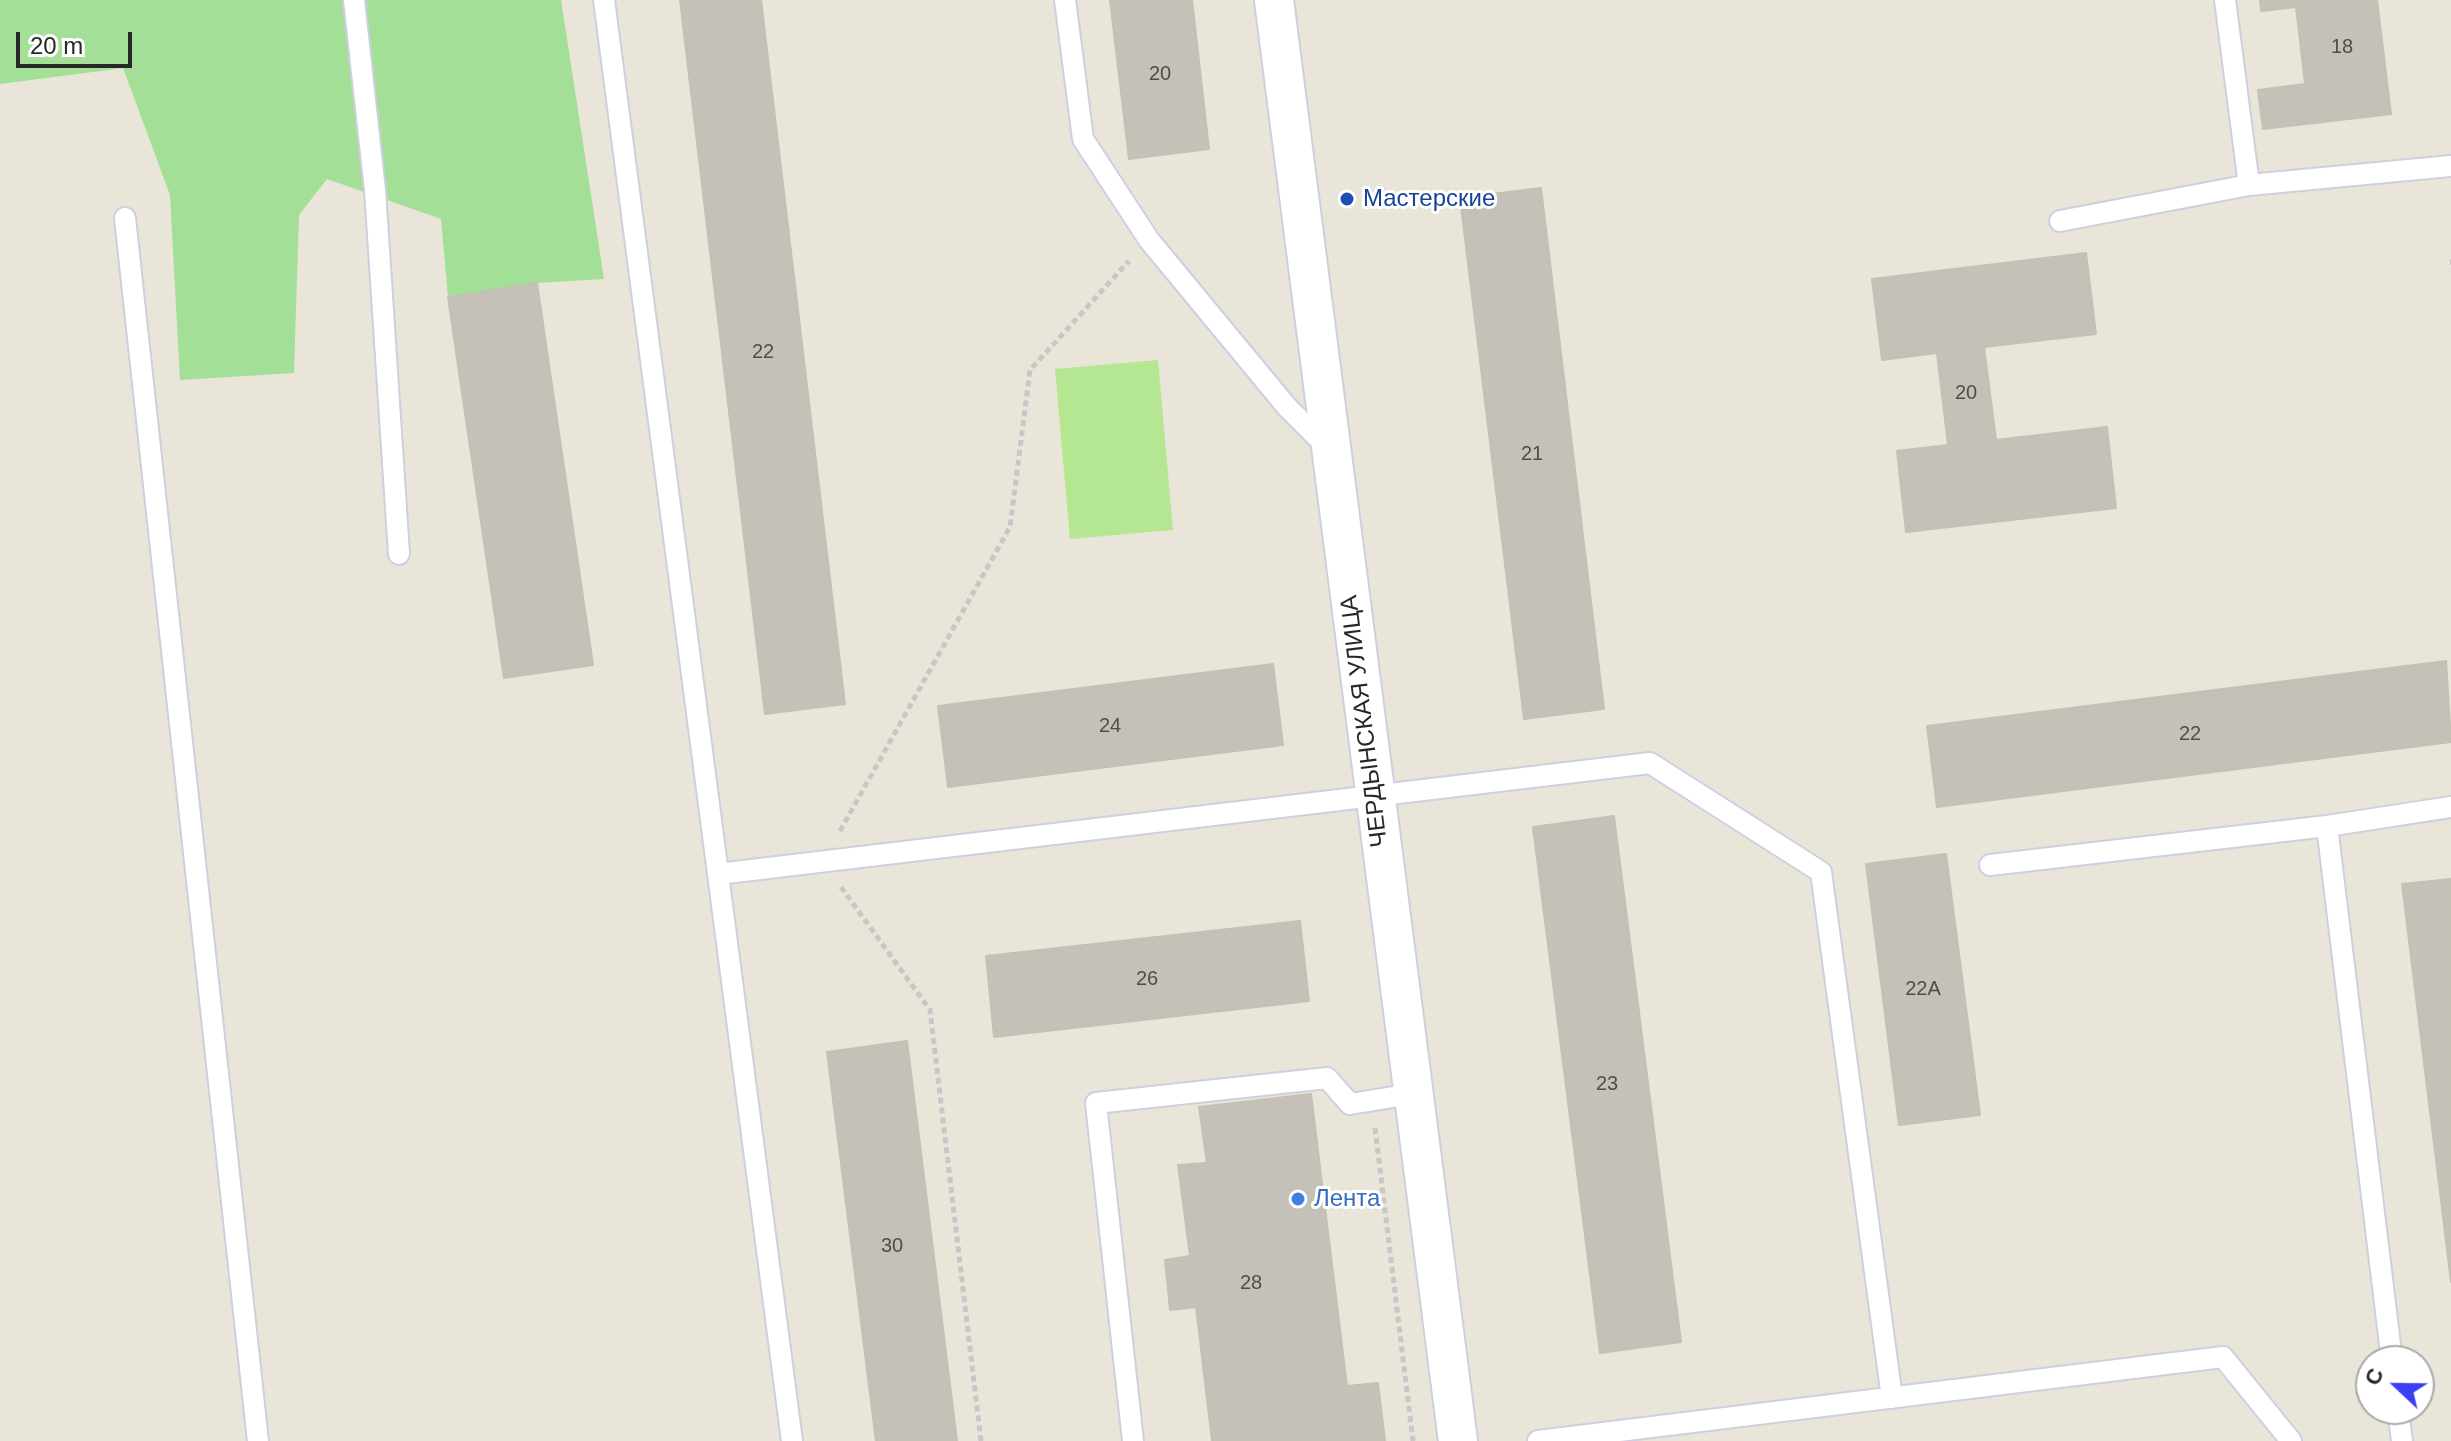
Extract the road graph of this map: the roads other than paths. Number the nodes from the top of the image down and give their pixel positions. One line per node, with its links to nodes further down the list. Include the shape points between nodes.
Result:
1 (354, 0): 12 (lane, via 375,190)
2 (604, 0): 17 (lane)
3 (1065, 0): 11 (lane, via 1083,139 1149,240 1287,407)
4 (1274, 0): 11 (street, ЧЕРДЫНСКАЯ УЛИЦА)
5 (2209, 0): 6 (lane)
6 (2226, 9): 8 (lane)
7 (2451, 166): 8 (lane)
8 (2249, 185): 10 (lane)
9 (125, 218): 21 (lane)
10 (2060, 221)
11 (1334, 454): 13 (street, ЧЕРДЫНСКАЯ УЛИЦА)
12 (399, 554)
13 (1374, 796): 17 (lane); 18 (street, ЧЕРДЫНСКАЯ УЛИЦА); 20 (lane, via 1650,763 1821,872)
14 (2451, 807): 15 (lane)
15 (2327, 826): 16 (lane); 19 (lane)
16 (1990, 865)
17 (718, 874): 22 (lane)
18 (1412, 1094): 23 (lane, via 1350,1104 1327,1078 1096,1103); 24 (street, ЧЕРДЫНСКАЯ УЛИЦА)
19 (2390, 1345)
20 (1892, 1398): 25 (lane); 26 (lane, via 2223,1357)
21 (258, 1441)
22 (792, 1441)
23 (1133, 1441)
24 (1458, 1441)
25 (1538, 1441)
26 (2291, 1441)

